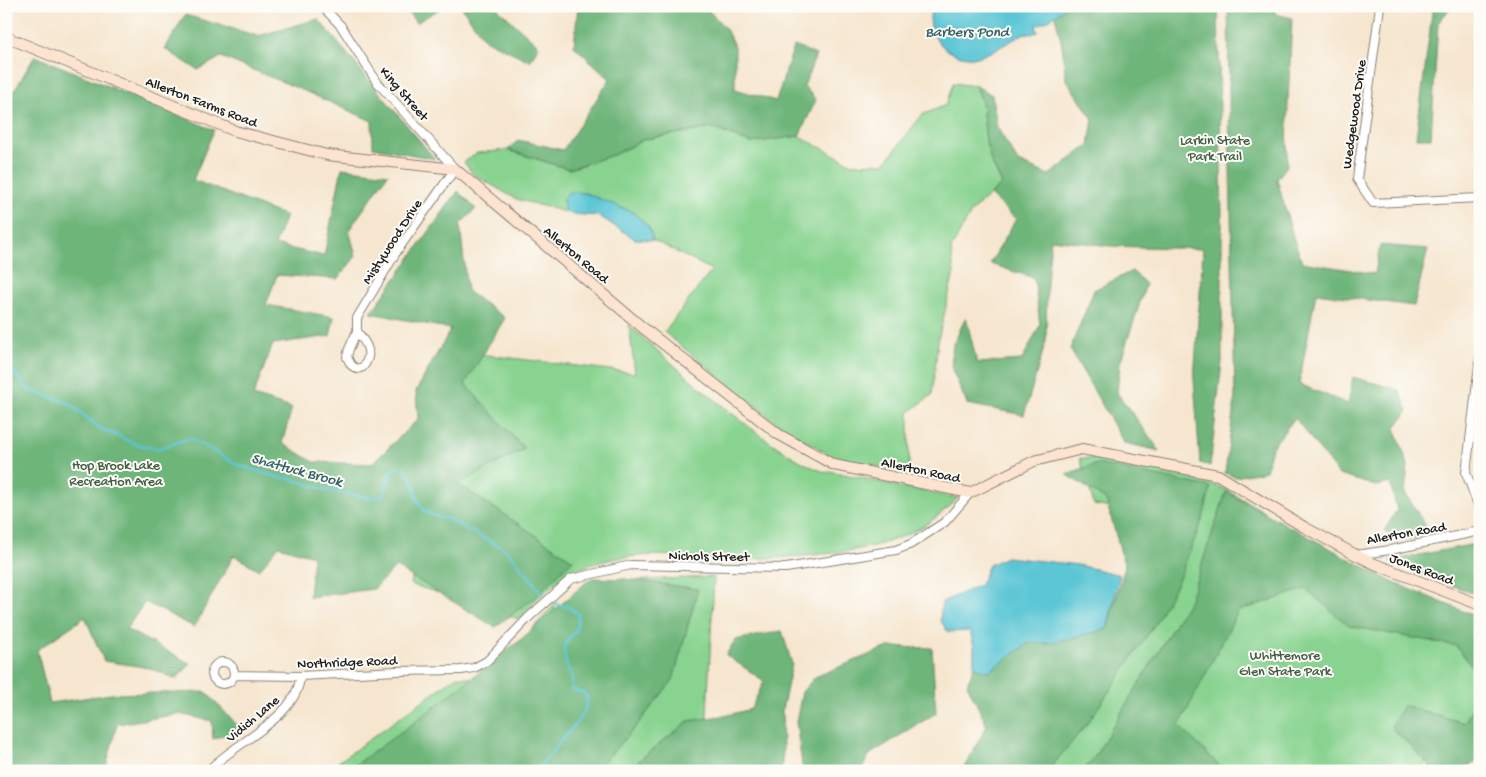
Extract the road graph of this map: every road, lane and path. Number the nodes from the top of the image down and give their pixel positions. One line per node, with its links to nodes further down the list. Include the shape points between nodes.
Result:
1 (322, 6): 4 (street, King Street, via 341,26 377,82)
2 (1380, 6): 5 (street, Wedgewood Drive, via 1357,179 1373,203)
3 (6, 36): 4 (street, Allerton Farms Road, via 235,131 327,155)
4 (455, 169): 6 (street, Mistywood Drive, via 392,260 357,318); 8 (street, Allerton Road, via 642,327 778,434 834,465)
5 (1480, 198)
6 (357, 331)
7 (1480, 357): 9 (street, via 1466,473)
8 (970, 493): 11 (street, Allerton Road, via 1034,461 1082,449 1218,475); 13 (street, Nichols Street, via 945,522 896,550 786,568 631,565 571,579 487,661)
9 (1480, 510)
10 (1480, 532): 11 (street, Allerton Road)
11 (1356, 555): 12 (street, Jones Road)
12 (1480, 605)
13 (461, 670): 15 (street, Northridge Road)
14 (234, 674): 15 (street, Northridge Road)
15 (300, 676): 16 (street, Vidich Lane, via 300,684 286,709)
16 (208, 771)

